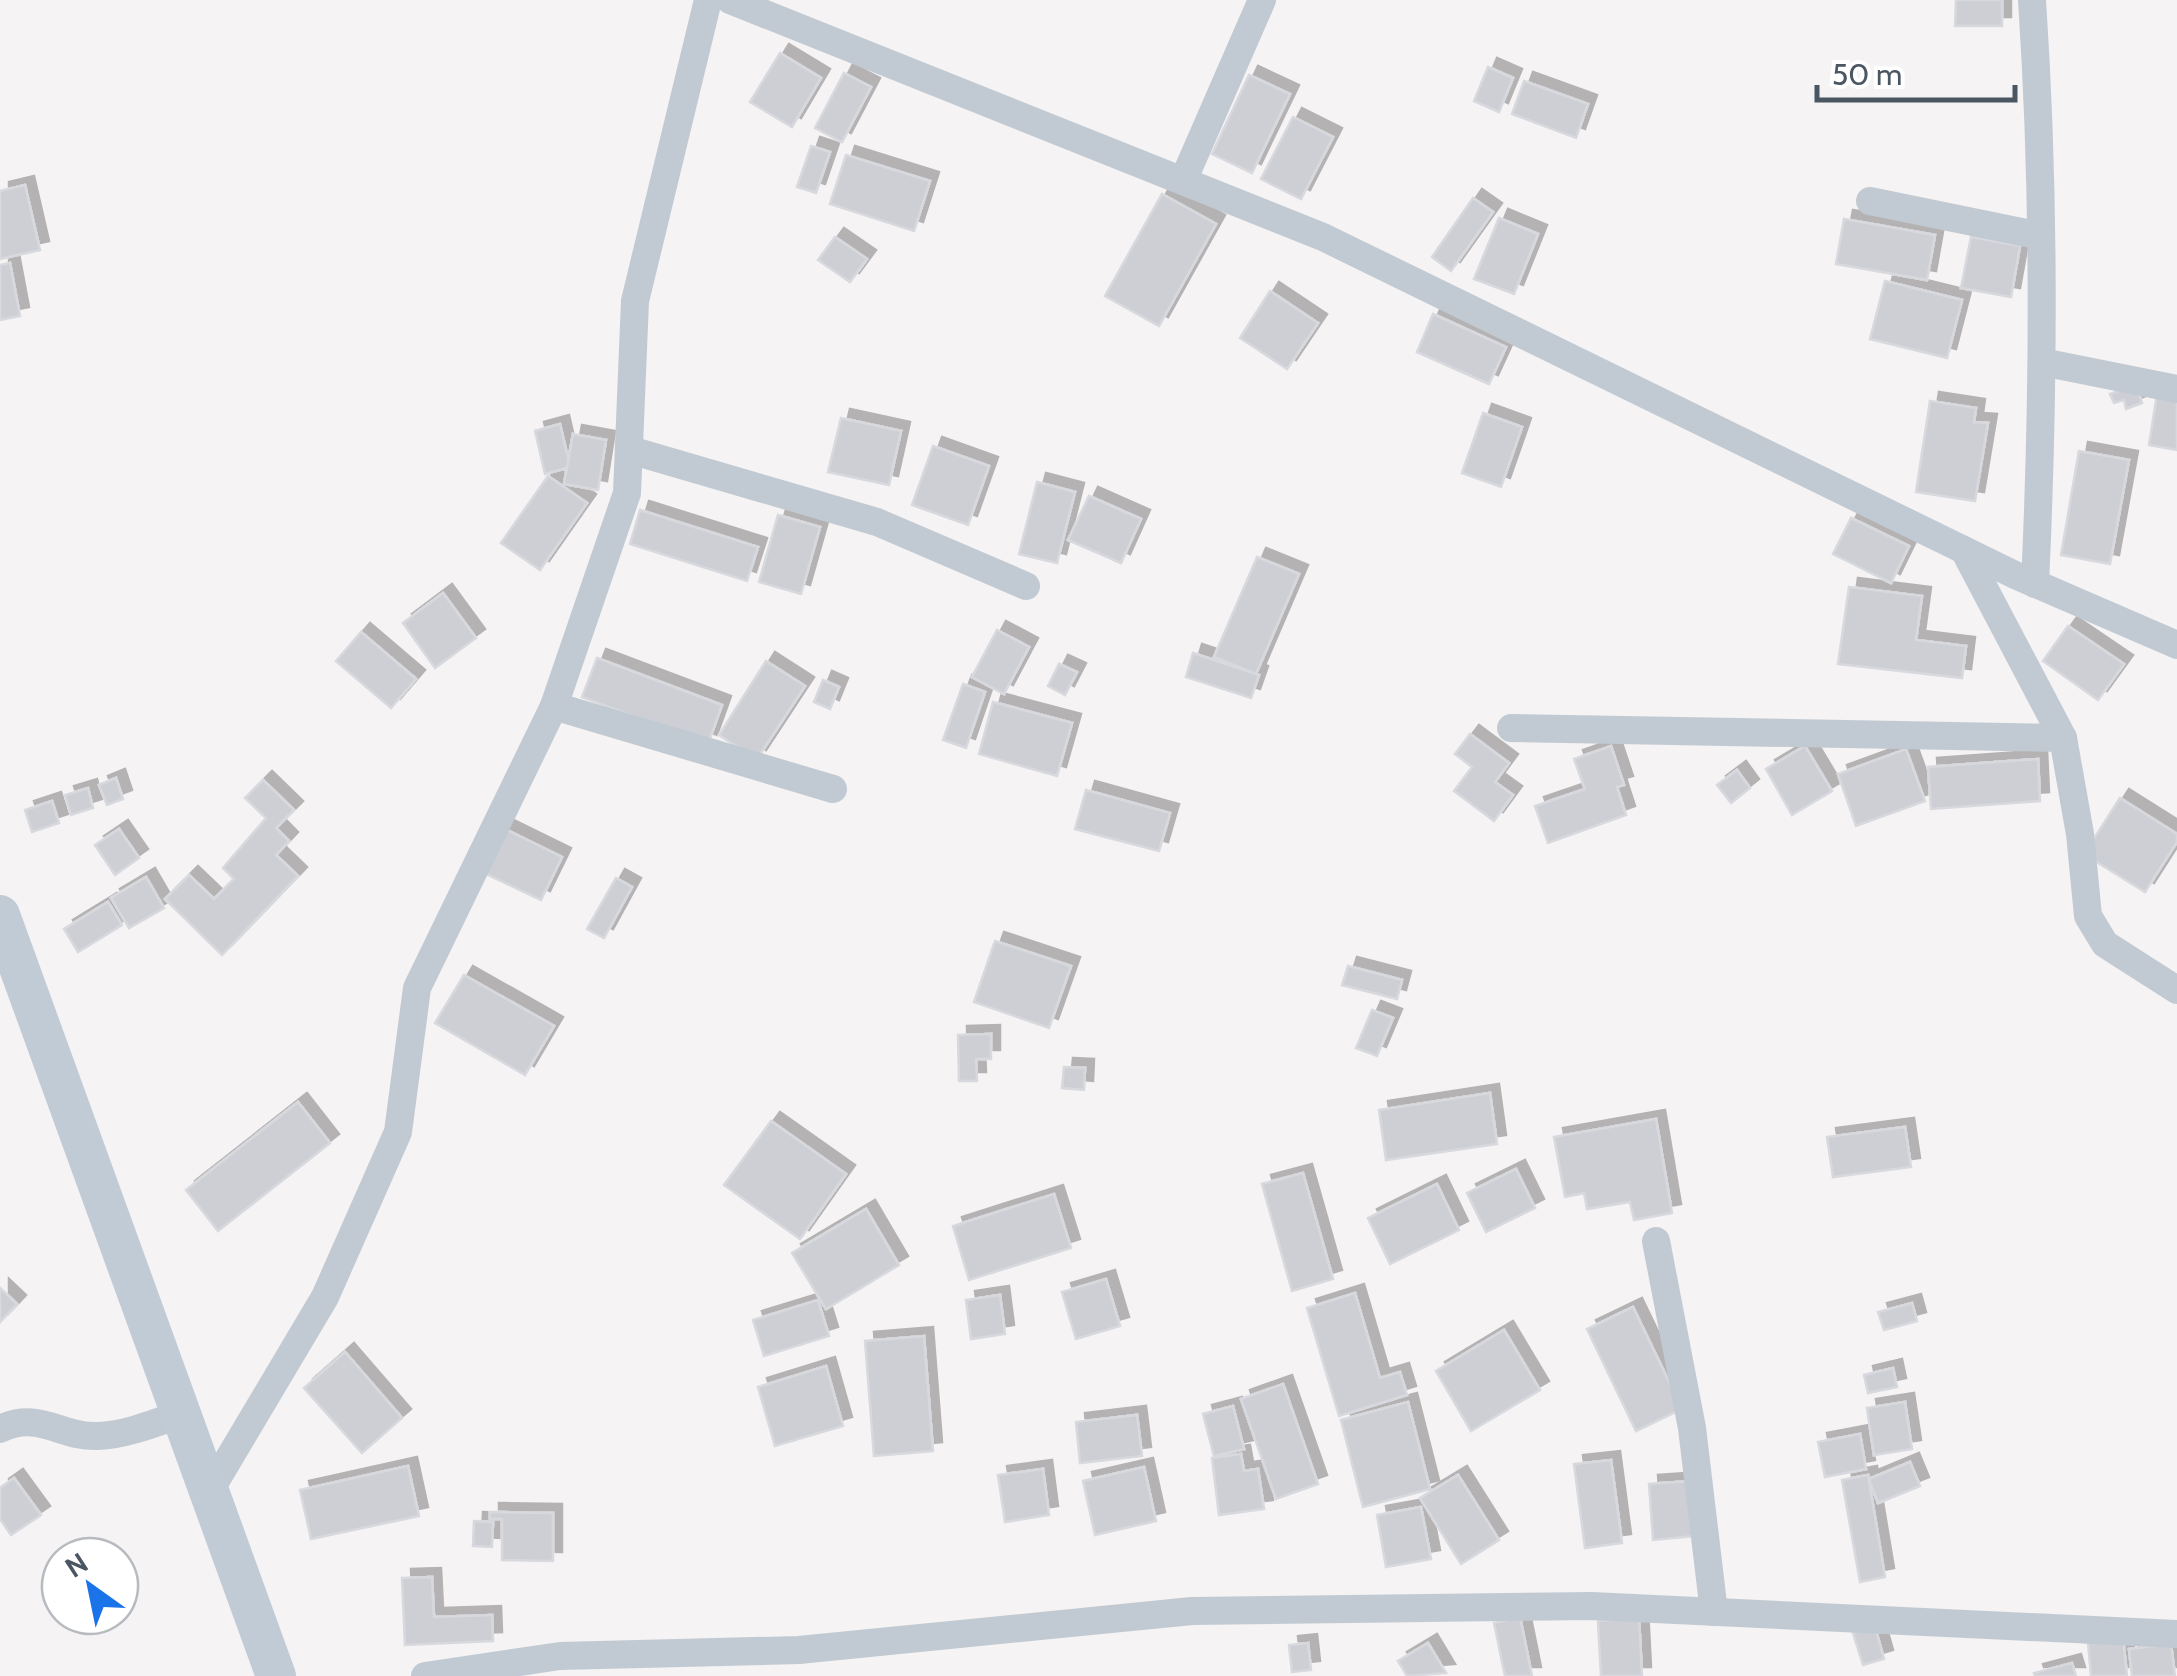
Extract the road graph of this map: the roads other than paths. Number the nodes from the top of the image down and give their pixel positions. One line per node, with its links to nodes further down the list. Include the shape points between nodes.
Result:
1 (708, 0): 10 (street, via 634,301)
2 (730, 0): 5 (street)
3 (1262, 0): 5 (street)
4 (2032, 0): 7 (street)
5 (1183, 181): 11 (street, via 1323,237)
6 (1870, 200): 7 (street)
7 (2040, 236): 8 (street)
8 (2042, 362): 9 (street); 12 (street)
9 (2177, 388)
10 (630, 450): 13 (street, via 877,522); 15 (street, via 627,492)
11 (1964, 550): 12 (street); 17 (street)
12 (2035, 584): 14 (street)
13 (1026, 586)
14 (2177, 645)
15 (554, 706): 18 (street); 24 (street, via 417,988 398,1132 326,1297)
16 (1511, 728): 17 (street)
17 (2063, 738): 20 (street, via 2088,916 2105,944)
18 (834, 789)
19 (0, 915): 22 (main road)
20 (2177, 990)
21 (1656, 1240): 25 (street, via 1692,1428)
22 (181, 1414): 23 (street, via 95,1437 17,1421); 24 (main road)
23 (0, 1429)
24 (209, 1492): 27 (main road)
25 (1714, 1612): 26 (street); 28 (street, via 1592,1606 1192,1612 799,1650 560,1656)
26 (2177, 1634)
27 (276, 1676)
28 (425, 1676)

